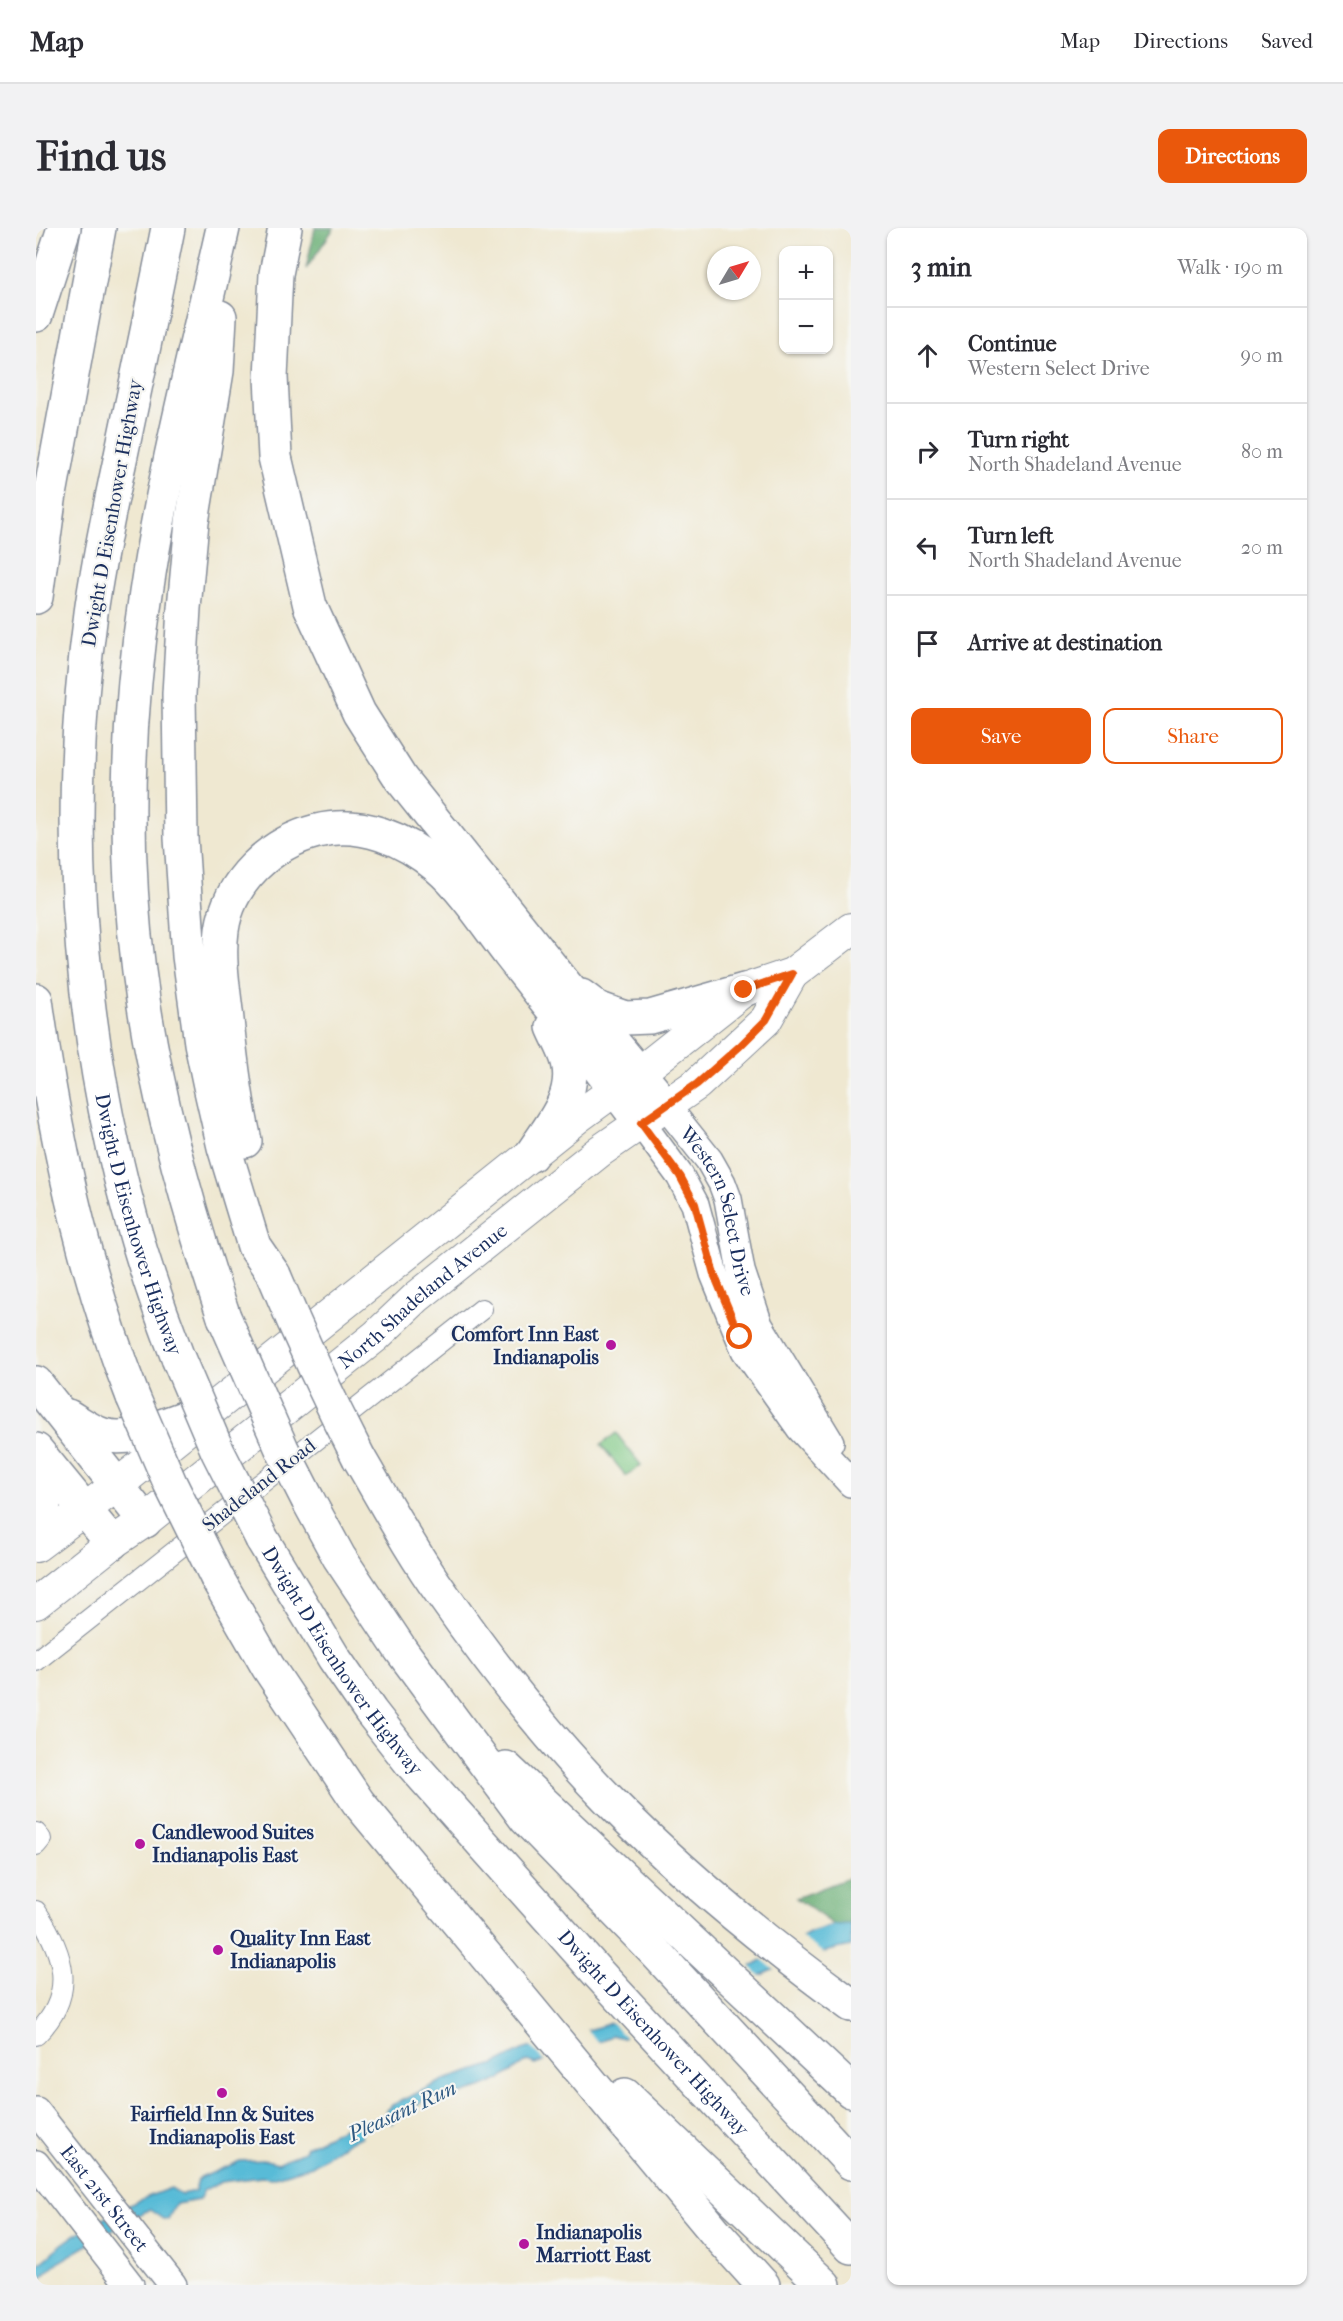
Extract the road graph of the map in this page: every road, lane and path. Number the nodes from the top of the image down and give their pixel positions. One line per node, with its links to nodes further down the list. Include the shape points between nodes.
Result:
1 (64, 228): 6 (highway)
2 (99, 228): 7 (highway, via 49,500)
3 (168, 228): 46 (highway, Dwight D Eisenhower Highway, bridge, via 96,579 80,710 76,825 84,964 105,1110 139,1245 178,1358 228,1473 262,1539 334,1658 390,1738 598,1973)
4 (224, 228): 18 (highway, via 217,371 192,522 184,608 179,694 181,838 189,956 210,1086 224,1147 255,1246); 35 (highway, bridge, via 158,524 137,671 130,788 132,881 145,1010 175,1150 224,1317 308,1500 362,1592)
5 (285, 228): 10 (highway, via 276,274 271,377 275,458 310,606 358,713)
6 (36, 315)
7 (36, 597)
8 (851, 928): 9 (main road, North Shadeland Avenue)
9 (792, 974): 11 (main road, North Shadeland Avenue); 14 (main road, North Shadeland Avenue, via 766,1020 697,1084)
10 (549, 985): 11 (highway, via 625,1017 650,1017); 13 (highway); 16 (highway, via 570,1084 561,1108); 18 (highway, via 440,868 393,837 354,829 323,830 286,843 254,867 229,906 222,929 220,960 235,1094 270,1241)
11 (744, 990): 13 (main road, North Shadeland Avenue)
12 (36, 1000): 17 (highway)
13 (626, 1081): 14 (highway); 16 (main road, North Shadeland Avenue)
14 (653, 1114): 25 (street, Western Select Drive, via 709,1160 722,1183 741,1271 759,1324); 26 (street, Western Select Drive, via 695,1204 714,1274 745,1350 800,1428); 29 (main road, North Shadeland Avenue, via 600,1151)
15 (36, 1116): 17 (highway)
16 (531, 1155): 21 (main road, North Shadeland Avenue)
17 (75, 1213): 41 (highway, bridge, via 101,1306 133,1397 217,1578 268,1666 358,1802 528,2007)
18 (274, 1275): 39 (highway, bridge, via 331,1404 400,1528 441,1593 547,1731 638,1829 742,1921)
19 (482, 1309): 34 (street, Shadeland Road)
20 (36, 1383): 22 (highway)
21 (212, 1408): 22 (highway, via 124,1437 101,1436); 27 (main road, North Shadeland Avenue)
22 (58, 1410): 27 (highway)
23 (36, 1450): 28 (highway)
24 (36, 1464): 30 (highway, via 47,1499)
25 (851, 1476)
26 (851, 1483)
27 (116, 1486): 28 (main road, North Shadeland Avenue); 29 (highway)
28 (85, 1510): 31 (highway); 32 (main road, North Shadeland Avenue)
29 (145, 1521): 31 (main road, North Shadeland Avenue)
30 (36, 1525)
31 (112, 1543): 33 (main road, North Shadeland Avenue)
32 (36, 1546)
33 (36, 1603)
34 (36, 1661)
35 (455, 1724): 42 (highway, via 544,1802); 44 (highway, via 526,1819)
36 (36, 1833): 37 (street, via 41,1839)
37 (36, 1845)
38 (36, 1911): 40 (street, via 57,1946 62,1980 53,2013)
39 (843, 2000)
40 (36, 2035)
41 (604, 2087): 49 (highway, via 716,2233); 50 (highway)
42 (851, 2091)
43 (36, 2111): 48 (street, East 21st Street)
44 (851, 2163)
45 (36, 2164): 47 (street, East 21st Street)
46 (851, 2247)
47 (127, 2281)
48 (173, 2285)
49 (763, 2285)
50 (824, 2285)

